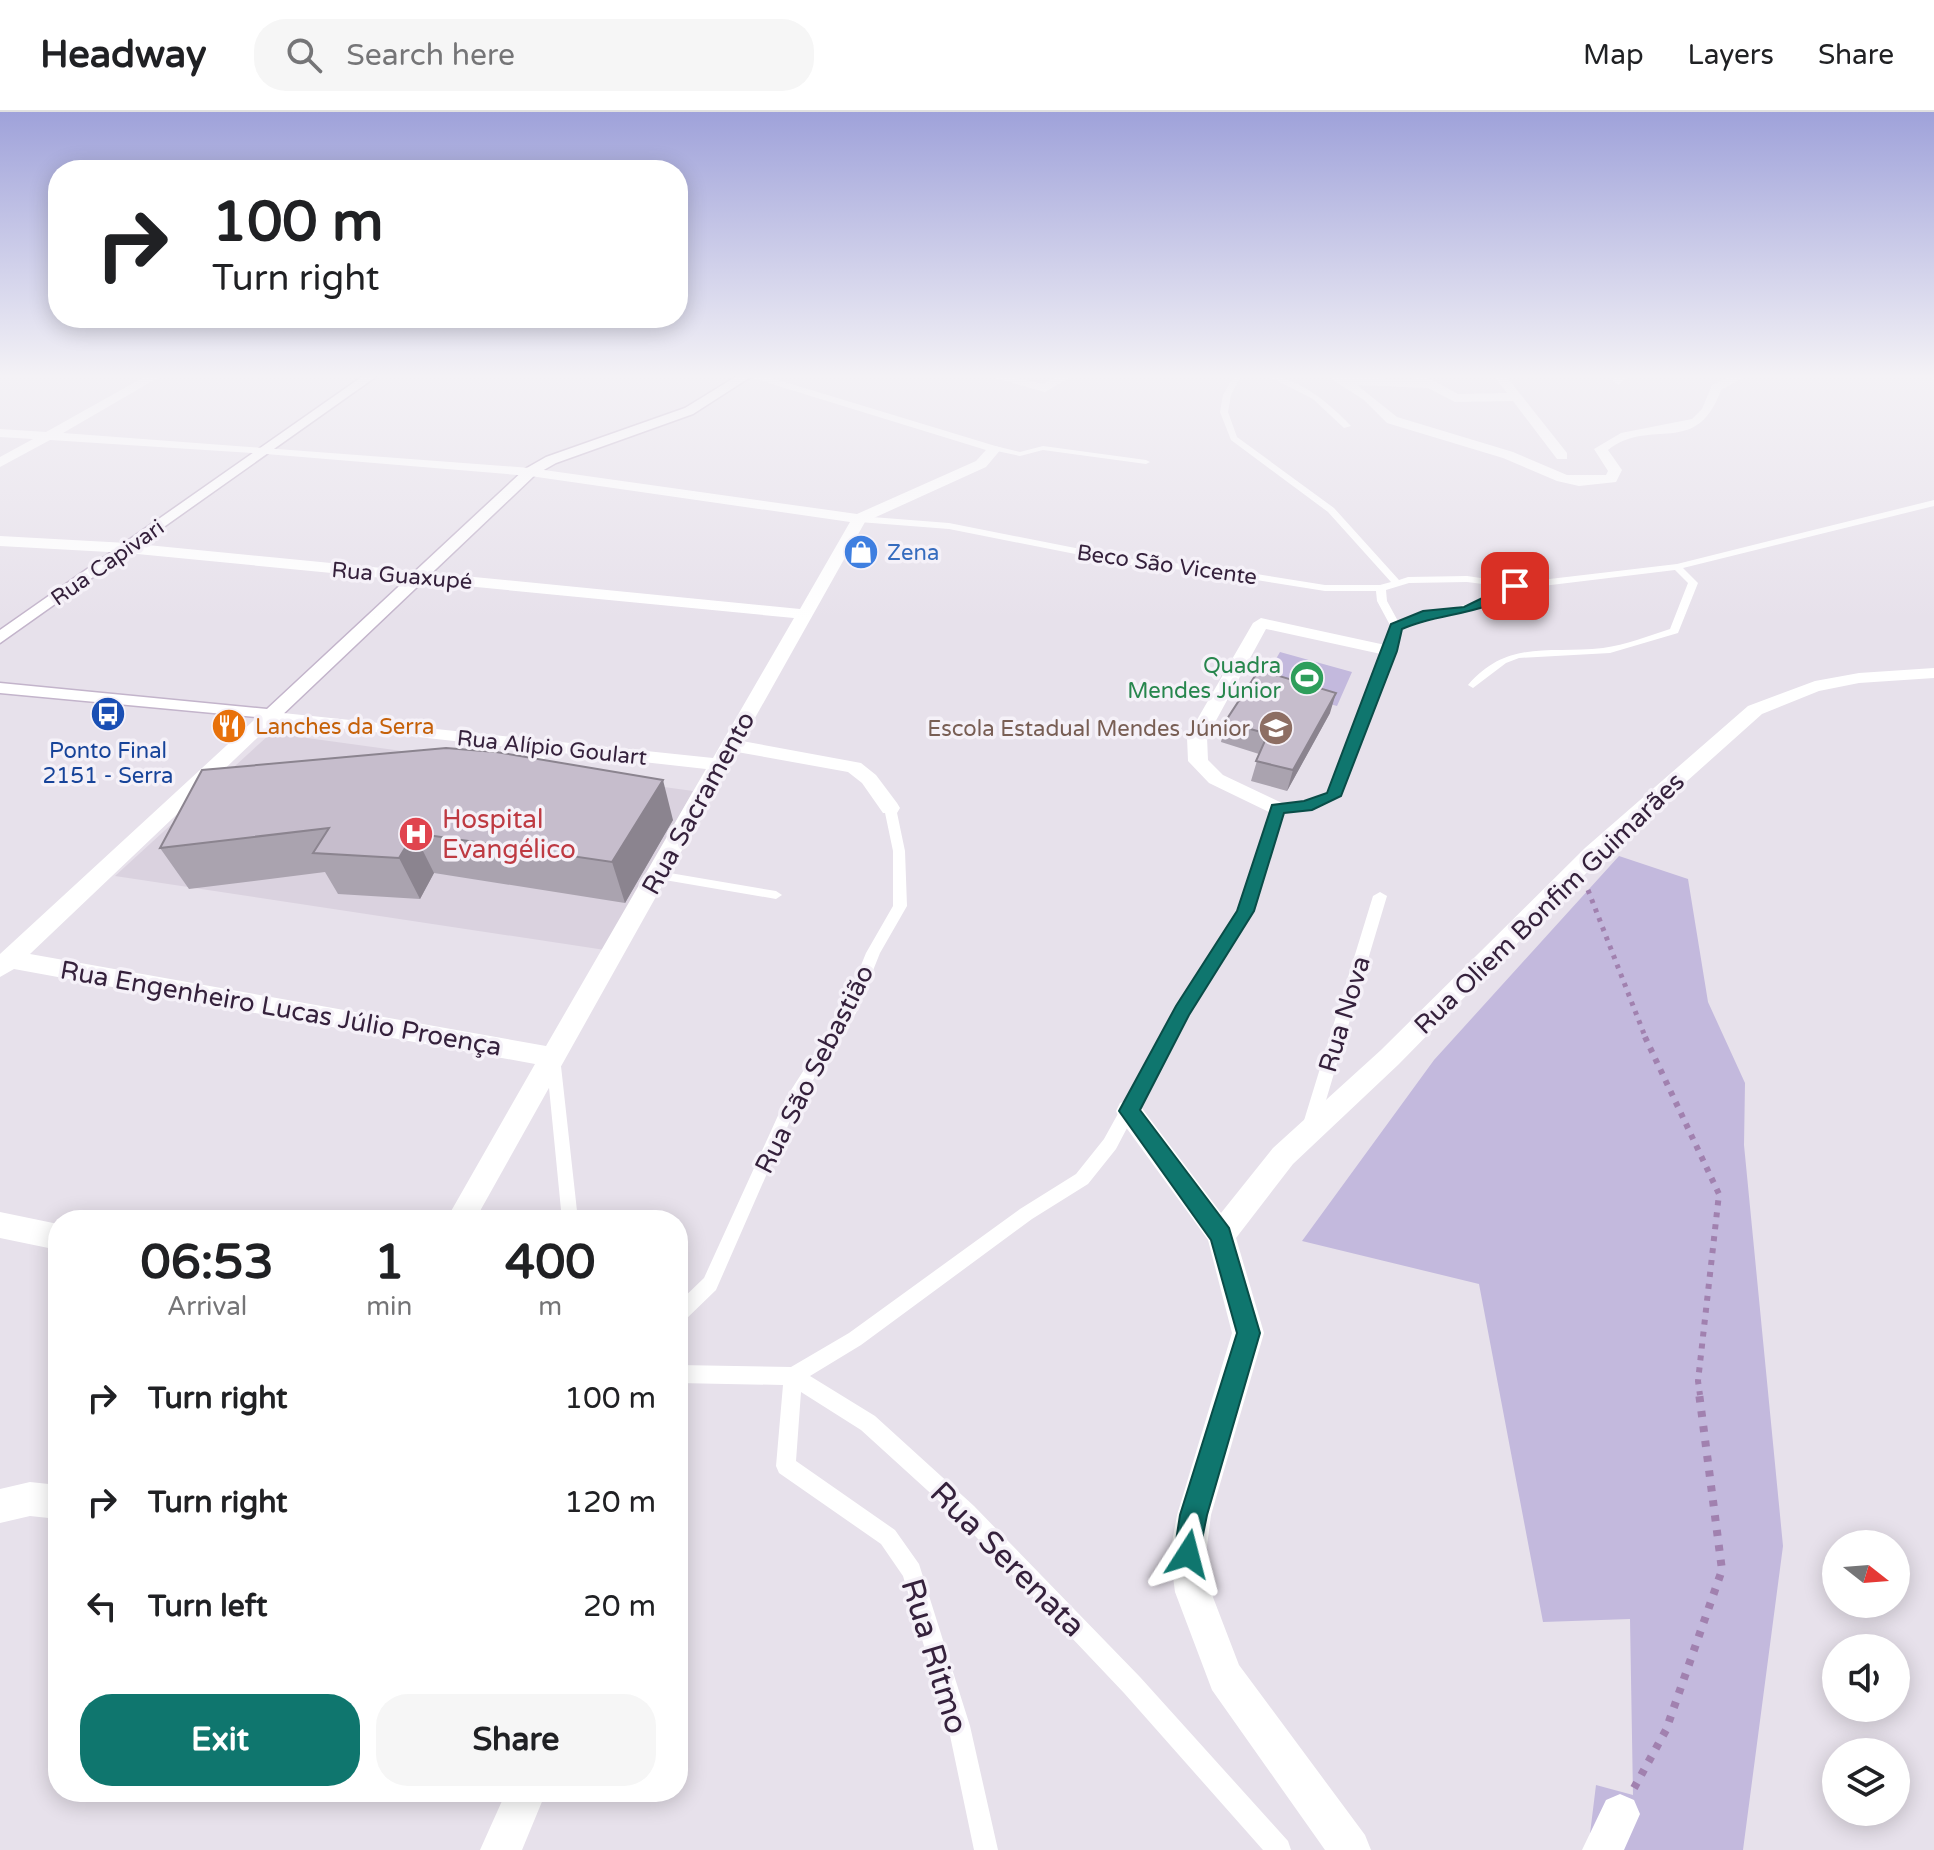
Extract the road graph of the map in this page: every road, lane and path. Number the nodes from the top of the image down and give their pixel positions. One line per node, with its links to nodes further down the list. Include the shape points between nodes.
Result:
1 (256, 457): 14 (street, Rua Capivari)
2 (351, 457): 10 (street)
3 (559, 457): 10 (street)
4 (987, 457): 12 (street)
5 (1110, 457): 9 (lane)
6 (1260, 457): 17 (lane, via 1331,510)
7 (1513, 457): 8 (street, via 1579,482 1611,479 1615,470)
8 (1604, 457)
9 (1146, 462)
10 (530, 472): 12 (street); 16 (street)
11 (1934, 503): 15 (lane)
12 (859, 519): 19 (lane, Beco São Vicente, via 949,526 1141,564 1325,588); 20 (street, Rua Sacramento)
13 (0, 541): 14 (street, Rua Guaxupé)
14 (127, 548): 16 (street, Rua Guaxupé); 22 (street, Rua Capivari)
15 (1677, 567): 18 (lane); 25 (lane, via 1693,583 1674,631 1600,651 1532,652 1491,664)
16 (420, 576): 20 (street, Rua Guaxupé); 27 (street)
17 (1395, 581): 18 (lane, via 1467,579); 19 (lane)
18 (1515, 586): 21 (lane, via 1466,611 1423,615)
19 (1381, 588): 21 (lane)
20 (804, 614): 28 (street, Rua Sacramento)
21 (1396, 627): 23 (lane)
22 (0, 638)
23 (1390, 651): 35 (lane, via 1333,796); 35 (street, via 1261,623 1197,737 1198,761 1216,779)
24 (1934, 673): 36 (street, Rua Oliem Bonfim Guimarães, via 1815,686 1755,710)
25 (1473, 685)
26 (0, 688): 27 (street, Rua Alípio Goulart)
27 (271, 715): 29 (street, Rua Alípio Goulart); 33 (street)
28 (732, 745): 30 (street, Rua Sacramento); 34 (street, via 854,767)
29 (551, 748): 30 (street, Rua Alípio Goulart); 31 (lane, via 528,769)
30 (722, 765): 37 (street, Rua Sacramento)
31 (513, 772)
32 (212, 792): 33 (lane)
33 (186, 793): 40 (street)
34 (890, 808): 49 (lane, Rua São Sebastião, via 899,851 900,906 873,953 851,1009 791,1102 710,1284)
35 (1277, 809): 42 (lane, via 1246,911 1182,1011)
36 (1579, 867): 43 (street, Rua Oliem Bonfim Guimarães); 55 (path, via 1653,1058 1719,1194 1698,1381 1722,1570 1666,1730)
37 (658, 875): 38 (lane); 41 (street, Rua Sacramento)
38 (776, 895)
39 (1380, 896): 43 (lane, Rua Nova)
40 (5, 963): 41 (street, Rua Engenheiro Lucas Júlio Proença)
41 (553, 1057): 44 (street, Rua Sacramento); 45 (lane)
42 (1129, 1111): 48 (street); 51 (lane, via 1082,1179 855,1339)
43 (1308, 1132): 48 (street, Rua Oliem Bonfim Guimarães)
44 (466, 1210)
45 (569, 1210)
46 (0, 1225): 47 (street)
47 (48, 1235)
48 (1221, 1235): 59 (street, via 1248,1333 1194,1515 1188,1554 1193,1592 1225,1677)
49 (688, 1305)
50 (688, 1374): 51 (lane)
51 (793, 1376): 57 (lane, Rua Ritmo, via 786,1466 888,1537 912,1571 959,1726); 58 (lane, Rua Serenata, via 868,1423 967,1513 1132,1685)
52 (48, 1501): 53 (street)
53 (0, 1506)
54 (522, 1802): 56 (street)
55 (1612, 1832)
56 (501, 1850)
57 (986, 1850)
58 (1279, 1850)
59 (1350, 1850)

